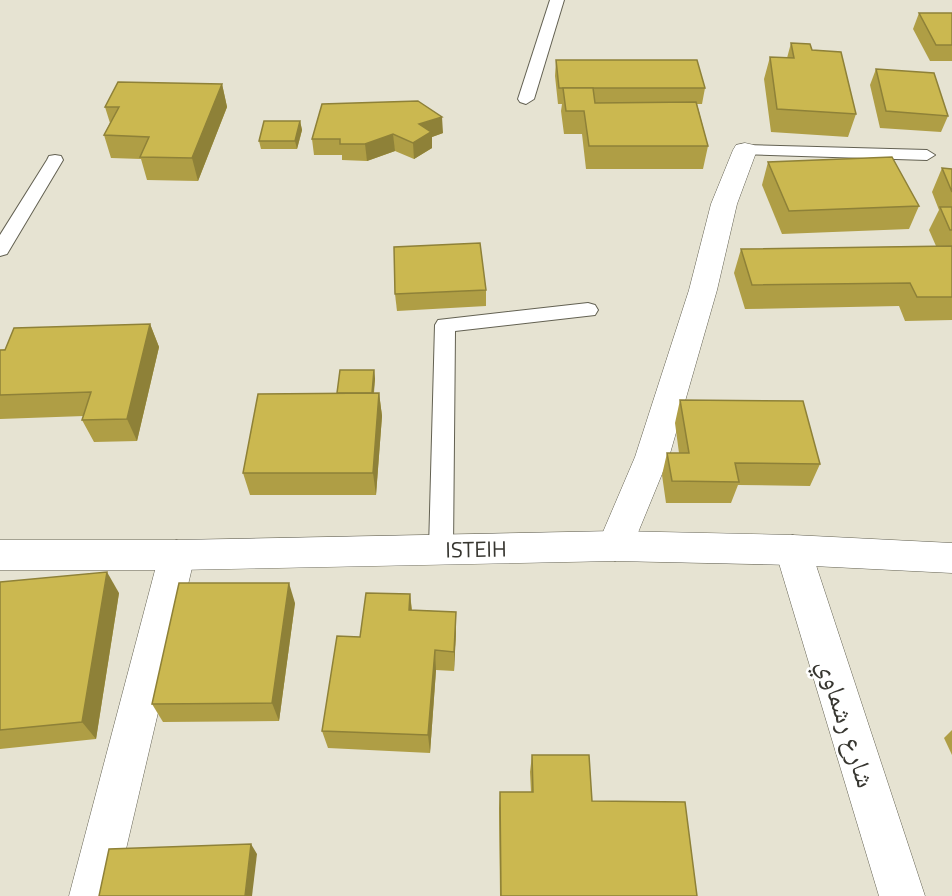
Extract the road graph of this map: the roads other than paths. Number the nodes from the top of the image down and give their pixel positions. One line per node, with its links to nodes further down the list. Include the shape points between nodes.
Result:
1 (557, 0): 2 (lane)
2 (526, 99)
3 (745, 150): 4 (lane); 8 (street, via 724,204 703,290 652,456)
4 (927, 154)
5 (55, 160): 6 (lane)
6 (0, 250)
7 (588, 310): 9 (lane, via 445,325)
8 (615, 546): 9 (street, ISTEIH); 10 (street, ISTEIH)
9 (441, 549): 12 (street, ISTEIH)
10 (793, 550): 13 (street, ISTEIH); 15 (street, شارع رشماوي)
11 (0, 555): 12 (street, ISTEIH)
12 (177, 555): 14 (street)
13 (952, 558)
14 (92, 896)
15 (902, 896)

